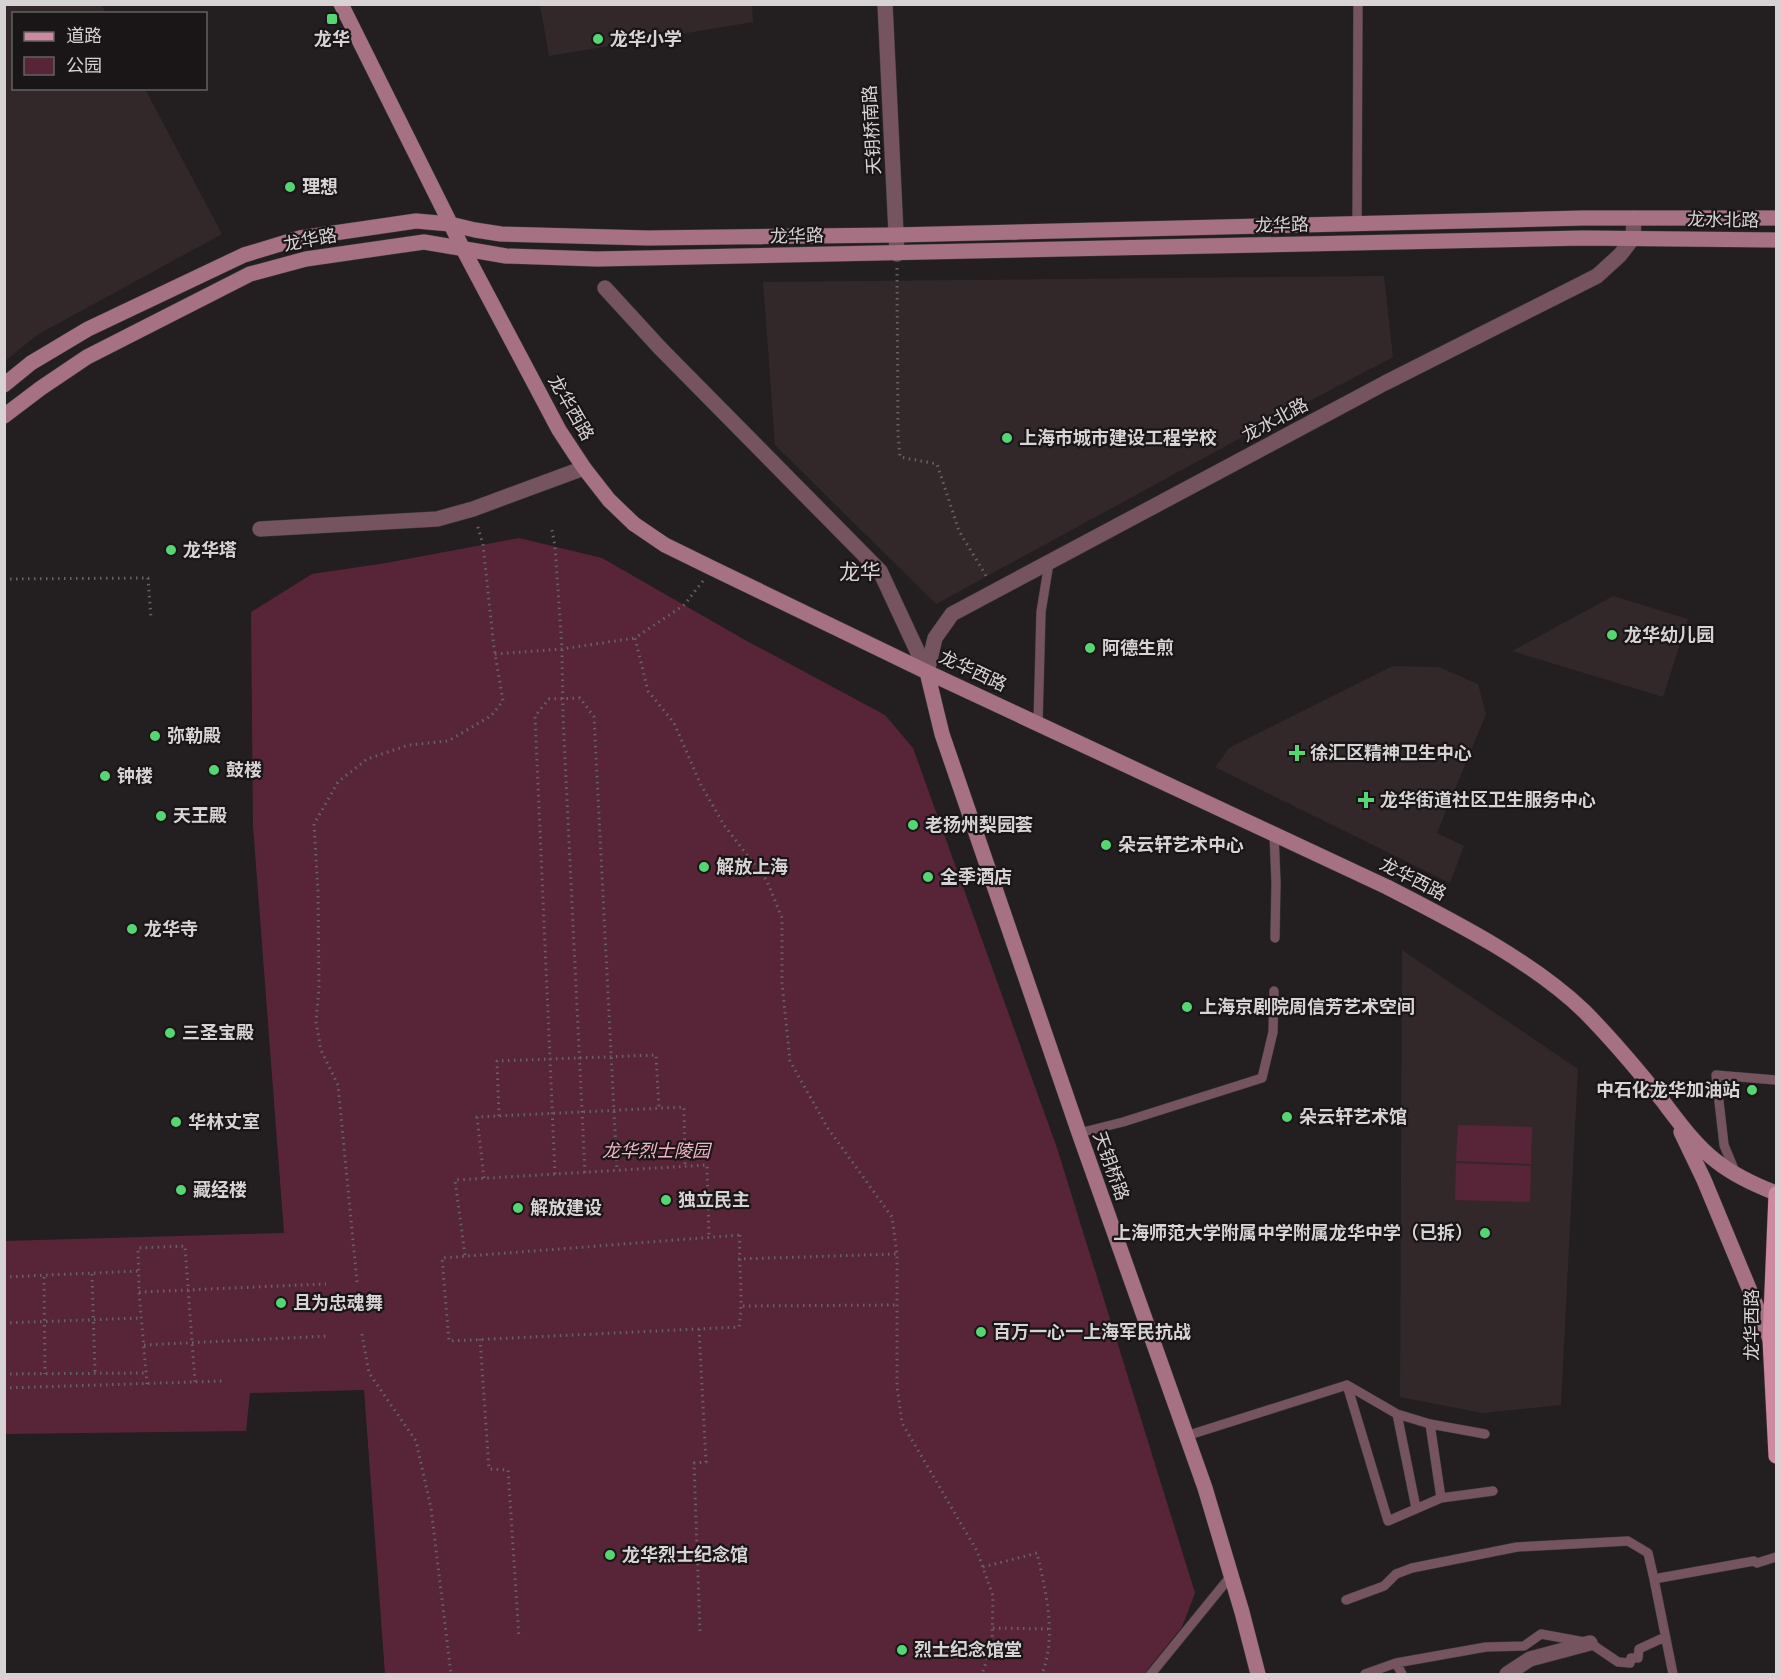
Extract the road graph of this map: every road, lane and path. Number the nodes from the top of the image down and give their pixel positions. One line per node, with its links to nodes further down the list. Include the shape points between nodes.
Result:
1 (341, 4): 8 (main road, 龙华西路)
2 (885, 4): 9 (street, 天钥桥南路)
3 (1358, 4): 7 (lane)
4 (1584, 218): 5 (main road, 龙水北路); 7 (main road, 龙华路)
5 (1634, 218): 6 (main road, 龙水北路); 10 (street)
6 (1776, 218)
7 (1358, 223): 9 (main road, 龙华路)
8 (450, 224): 9 (main road, 龙华路, via 501,234 598,237); 12 (main road, 龙华西路); 15 (main road, 龙华路, via 416,221 356,229 300,238 244,255 88,329 31,363)
9 (896, 235): 13 (street, 天钥桥南路)
10 (1633, 238): 11 (main road, 龙水北路); 13 (main road, 龙华路); 21 (street, 龙水北路, via 1597,276 1385,383)
11 (1776, 240)
12 (462, 248): 13 (main road, 龙华路, via 506,256 597,259); 16 (main road, 龙华路, via 424,242 306,259 250,274 87,357); 17 (main road, 龙华西路, via 559,430)
13 (897, 254): 24 (path, via 900,457 937,464 959,531)
14 (605, 288): 29 (street, via 880,571)
15 (4, 385)
16 (4, 416)
17 (584, 468): 18 (street); 22 (main road, 龙华西路, via 634,524 664,545)
18 (473, 509): 19 (street, via 437,519); 28 (path, via 483,545)
19 (260, 529)
20 (552, 530): 27 (path)
21 (1049, 562): 24 (street, 龙水北路); 31 (lane, via 1041,612)
22 (714, 568): 26 (path, via 684,605); 29 (main road, 龙华西路)
23 (4, 579): 25 (path, via 147,578)
24 (994, 591): 29 (street, 龙水北路, via 952,614 935,638)
25 (151, 618)
26 (635, 638): 27 (path); 54 (path, via 648,691 674,723 701,785 724,825 771,890 782,918 782,983 790,1061 827,1127 892,1217)
27 (562, 649): 28 (path); 30 (path)
28 (495, 654): 61 (path, via 503,701 491,716 448,741 409,745 367,759 338,782 314,824 319,987 316,1022 321,1050 338,1085)
29 (927, 672): 31 (main road, 龙华西路); 45 (main road, 天钥桥路, via 942,734)
30 (563, 697): 35 (path, via 580,698 594,717); 36 (path); 37 (path, via 549,699 535,716)
31 (1038, 723): 32 (main road, 龙华西路)
32 (1274, 834): 33 (lane); 43 (main road, 龙华西路, via 1451,920 1537,973 1582,1009 1617,1045)
33 (1275, 938)
34 (1274, 991): 45 (lane, via 1273,1032 1262,1078)
35 (611, 1057): 36 (path); 39 (path, via 656,1055); 40 (path)
36 (580, 1058): 37 (path); 41 (path)
37 (550, 1059): 42 (path); 44 (path, via 497,1061)
38 (1776, 1080): 50 (lane, via 1716,1075 1724,1145)
39 (659, 1108): 40 (path); 46 (path, via 684,1107)
40 (614, 1110): 41 (path); 47 (path)
41 (582, 1112): 42 (path); 48 (path)
42 (552, 1113): 44 (path); 49 (path)
43 (1672, 1113): 50 (main road, 龙华西路, via 1715,1161); 75 (main road)
44 (499, 1116): 51 (path, via 477,1117)
45 (1079, 1133): 90 (main road, 天钥桥路)
46 (685, 1167): 47 (path); 53 (path, via 707,1165)
47 (617, 1171): 48 (path)
48 (585, 1173): 49 (path)
49 (555, 1174): 51 (path)
50 (1737, 1176): 52 (main road, 龙华西路)
51 (484, 1179): 55 (path, via 455,1180)
52 (1776, 1194): 75 (main road, 龙华西路)
53 (710, 1237): 55 (path); 56 (path, via 740,1235)
54 (897, 1254): 56 (path); 65 (path)
55 (465, 1256): 74 (path, via 442,1258 450,1341)
56 (738, 1259): 66 (path)
57 (139, 1271): 58 (path); 63 (path, via 138,1248 185,1246); 64 (path)
58 (92, 1274): 59 (path); 68 (path)
59 (44, 1276): 60 (path); 69 (path)
60 (4, 1277)
61 (357, 1282)
62 (326, 1284): 63 (path)
63 (187, 1290): 64 (path); 76 (path)
64 (139, 1292): 67 (path)
65 (898, 1305): 66 (path); 96 (path, via 897,1386 902,1423)
66 (743, 1306): 71 (path, via 739,1327)
67 (141, 1318): 68 (path); 77 (path)
68 (93, 1319): 69 (path); 78 (path)
69 (44, 1322): 70 (path); 81 (path)
70 (4, 1323)
71 (699, 1329): 74 (path); 102 (path, via 706,1462 694,1463)
72 (362, 1334): 107 (path, via 369,1373 416,1442 431,1508)
73 (328, 1336): 76 (path)
74 (480, 1339): 104 (path, via 489,1469 508,1470)
75 (1770, 1339): 91 (main road, 龙华西路)
76 (192, 1342): 77 (path); 83 (path)
77 (144, 1345): 79 (path)
78 (95, 1373): 79 (path); 81 (path)
79 (146, 1373): 84 (path)
80 (4, 1374): 81 (path)
81 (45, 1374)
82 (225, 1381): 83 (path)
83 (195, 1382): 84 (path)
84 (147, 1384): 86 (path)
85 (1347, 1385): 87 (lane); 90 (lane); 94 (lane, via 1388,1521)
86 (4, 1388)
87 (1397, 1414): 88 (lane); 94 (lane)
88 (1430, 1424): 89 (lane); 93 (lane)
89 (1485, 1434)
90 (1186, 1436): 97 (main road, 天钥桥路)
91 (1776, 1456)
92 (1493, 1491): 93 (lane)
93 (1441, 1498): 94 (lane)
94 (1416, 1508)
95 (1776, 1557): 98 (lane)
96 (983, 1567): 100 (path, via 993,1596); 101 (path, via 1036,1553 1048,1597)
97 (1230, 1577): 110 (lane); 111 (main road, 天钥桥路)
98 (1654, 1579): 99 (lane, via 1648,1553 1628,1541 1517,1547 1413,1568 1396,1574 1384,1586); 103 (lane)
99 (1346, 1600)
100 (993, 1628): 101 (path); 108 (path)
101 (1048, 1629): 109 (path, via 1048,1659)
102 (700, 1631)
103 (1665, 1637): 105 (lane, via 1639,1649 1638,1658 1631,1658 1630,1663 1618,1662); 115 (lane)
104 (519, 1638)
105 (1590, 1643): 106 (lane, via 1541,1634 1524,1646 1486,1647); 114 (street, via 1530,1659)
106 (1396, 1663): 112 (lane); 113 (lane)
107 (451, 1674)
108 (982, 1674)
109 (1042, 1674)
110 (1152, 1674)
111 (1258, 1674)
112 (1365, 1674)
113 (1402, 1674)
114 (1507, 1674)
115 (1673, 1674)

